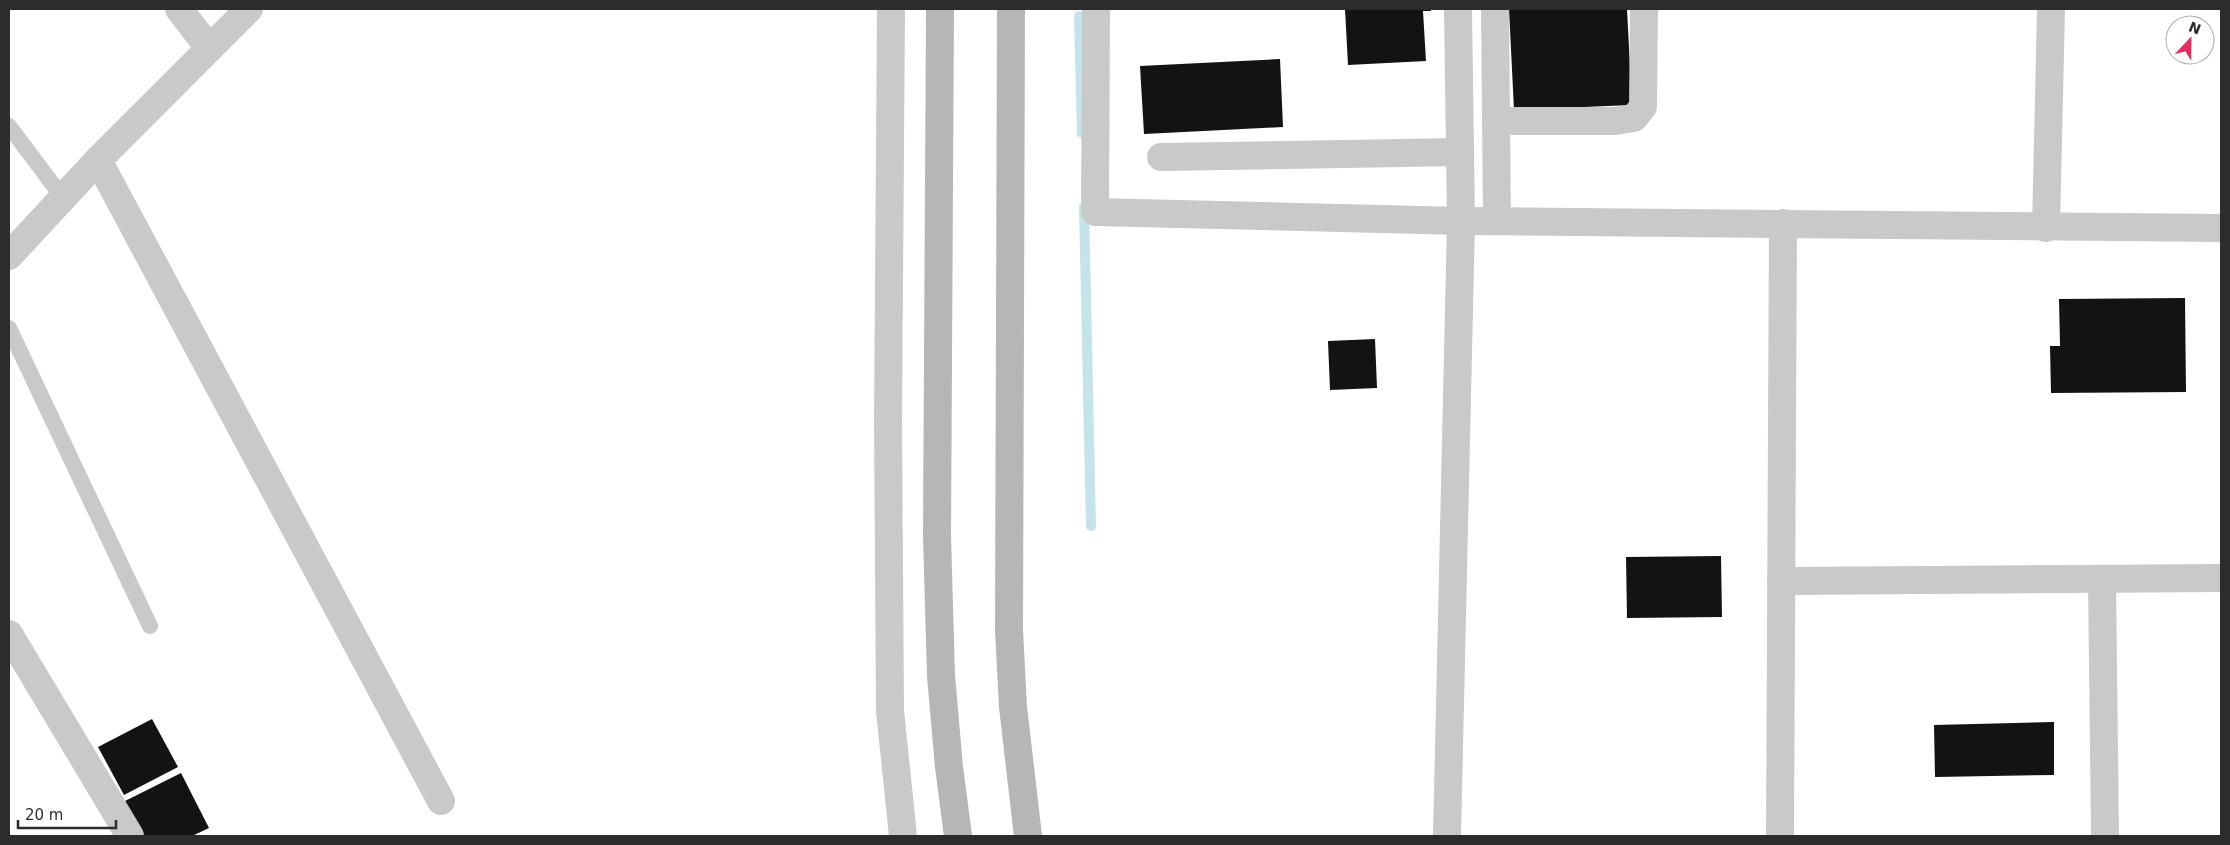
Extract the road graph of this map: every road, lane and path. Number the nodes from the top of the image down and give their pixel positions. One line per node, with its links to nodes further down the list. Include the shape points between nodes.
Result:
1 (179, 9): 11 (street)
2 (249, 9): 11 (street)
3 (891, 9): 32 (street, via 890,711)
4 (940, 9): 33 (main road, via 937,536 941,676)
5 (1011, 9): 34 (main road, via 1009,630 1013,707)
6 (1096, 9): 18 (street, via 1095,212)
7 (1458, 9): 14 (street)
8 (1495, 9): 12 (street)
9 (1644, 9): 12 (street, via 1643,107 1634,118 1615,121)
10 (2051, 9): 21 (street)
11 (210, 48): 16 (street)
12 (1496, 121): 19 (street)
13 (9, 126): 17 (lane)
14 (1460, 152): 15 (street); 18 (street)
15 (1161, 157)
16 (98, 160): 17 (street); 30 (street)
17 (63, 198): 23 (street)
18 (1461, 221): 19 (street); 35 (street)
19 (1497, 221): 20 (street)
20 (1783, 223): 21 (street); 27 (street)
21 (2046, 228): 22 (street)
22 (2221, 228)
23 (9, 256)
24 (9, 328): 28 (lane)
25 (2221, 578): 26 (street)
26 (2102, 579): 27 (street); 37 (street)
27 (1781, 581): 36 (street)
28 (150, 626)
29 (9, 634): 31 (street)
30 (441, 801)
31 (130, 836)
32 (903, 836)
33 (958, 836)
34 (1028, 836)
35 (1447, 836)
36 (1780, 836)
37 (2106, 836)

